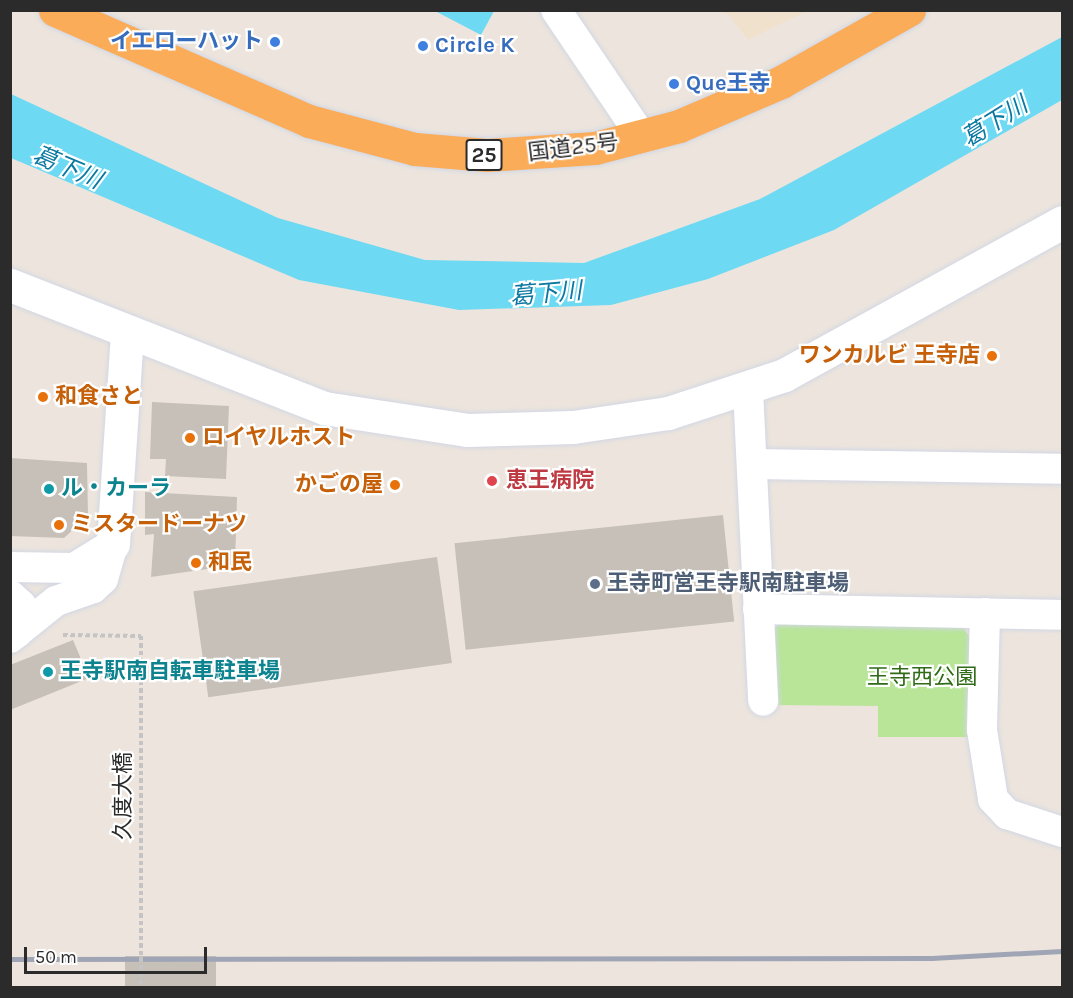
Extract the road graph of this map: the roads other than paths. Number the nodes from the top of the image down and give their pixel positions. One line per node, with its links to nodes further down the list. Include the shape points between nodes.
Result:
1 (55, 10): 4 (highway, 国道25号 / 25, via 270,107 382,142 453,154 523,155)
2 (556, 10): 4 (street)
3 (909, 10): 4 (highway, 国道25号 / 25, via 746,99)
4 (642, 137)
5 (1062, 222): 8 (street, via 828,355)
6 (10, 285): 7 (street)
7 (127, 333): 8 (street, via 324,408 434,428 526,429 624,422); 11 (street)
8 (748, 390): 9 (street)
9 (752, 464): 10 (street); 13 (street)
10 (1062, 469)
11 (113, 544): 12 (street, via 74,568); 14 (street, via 103,579 93,588)
12 (12, 576): 14 (street, via 38,582); 17 (street, via 21,605)
13 (758, 609): 15 (street); 18 (street)
14 (40, 612): 17 (street)
15 (985, 613): 16 (street); 19 (street, via 982,730 993,800 1006,814)
16 (1062, 615)
17 (14, 635)
18 (763, 701)
19 (1062, 832)

